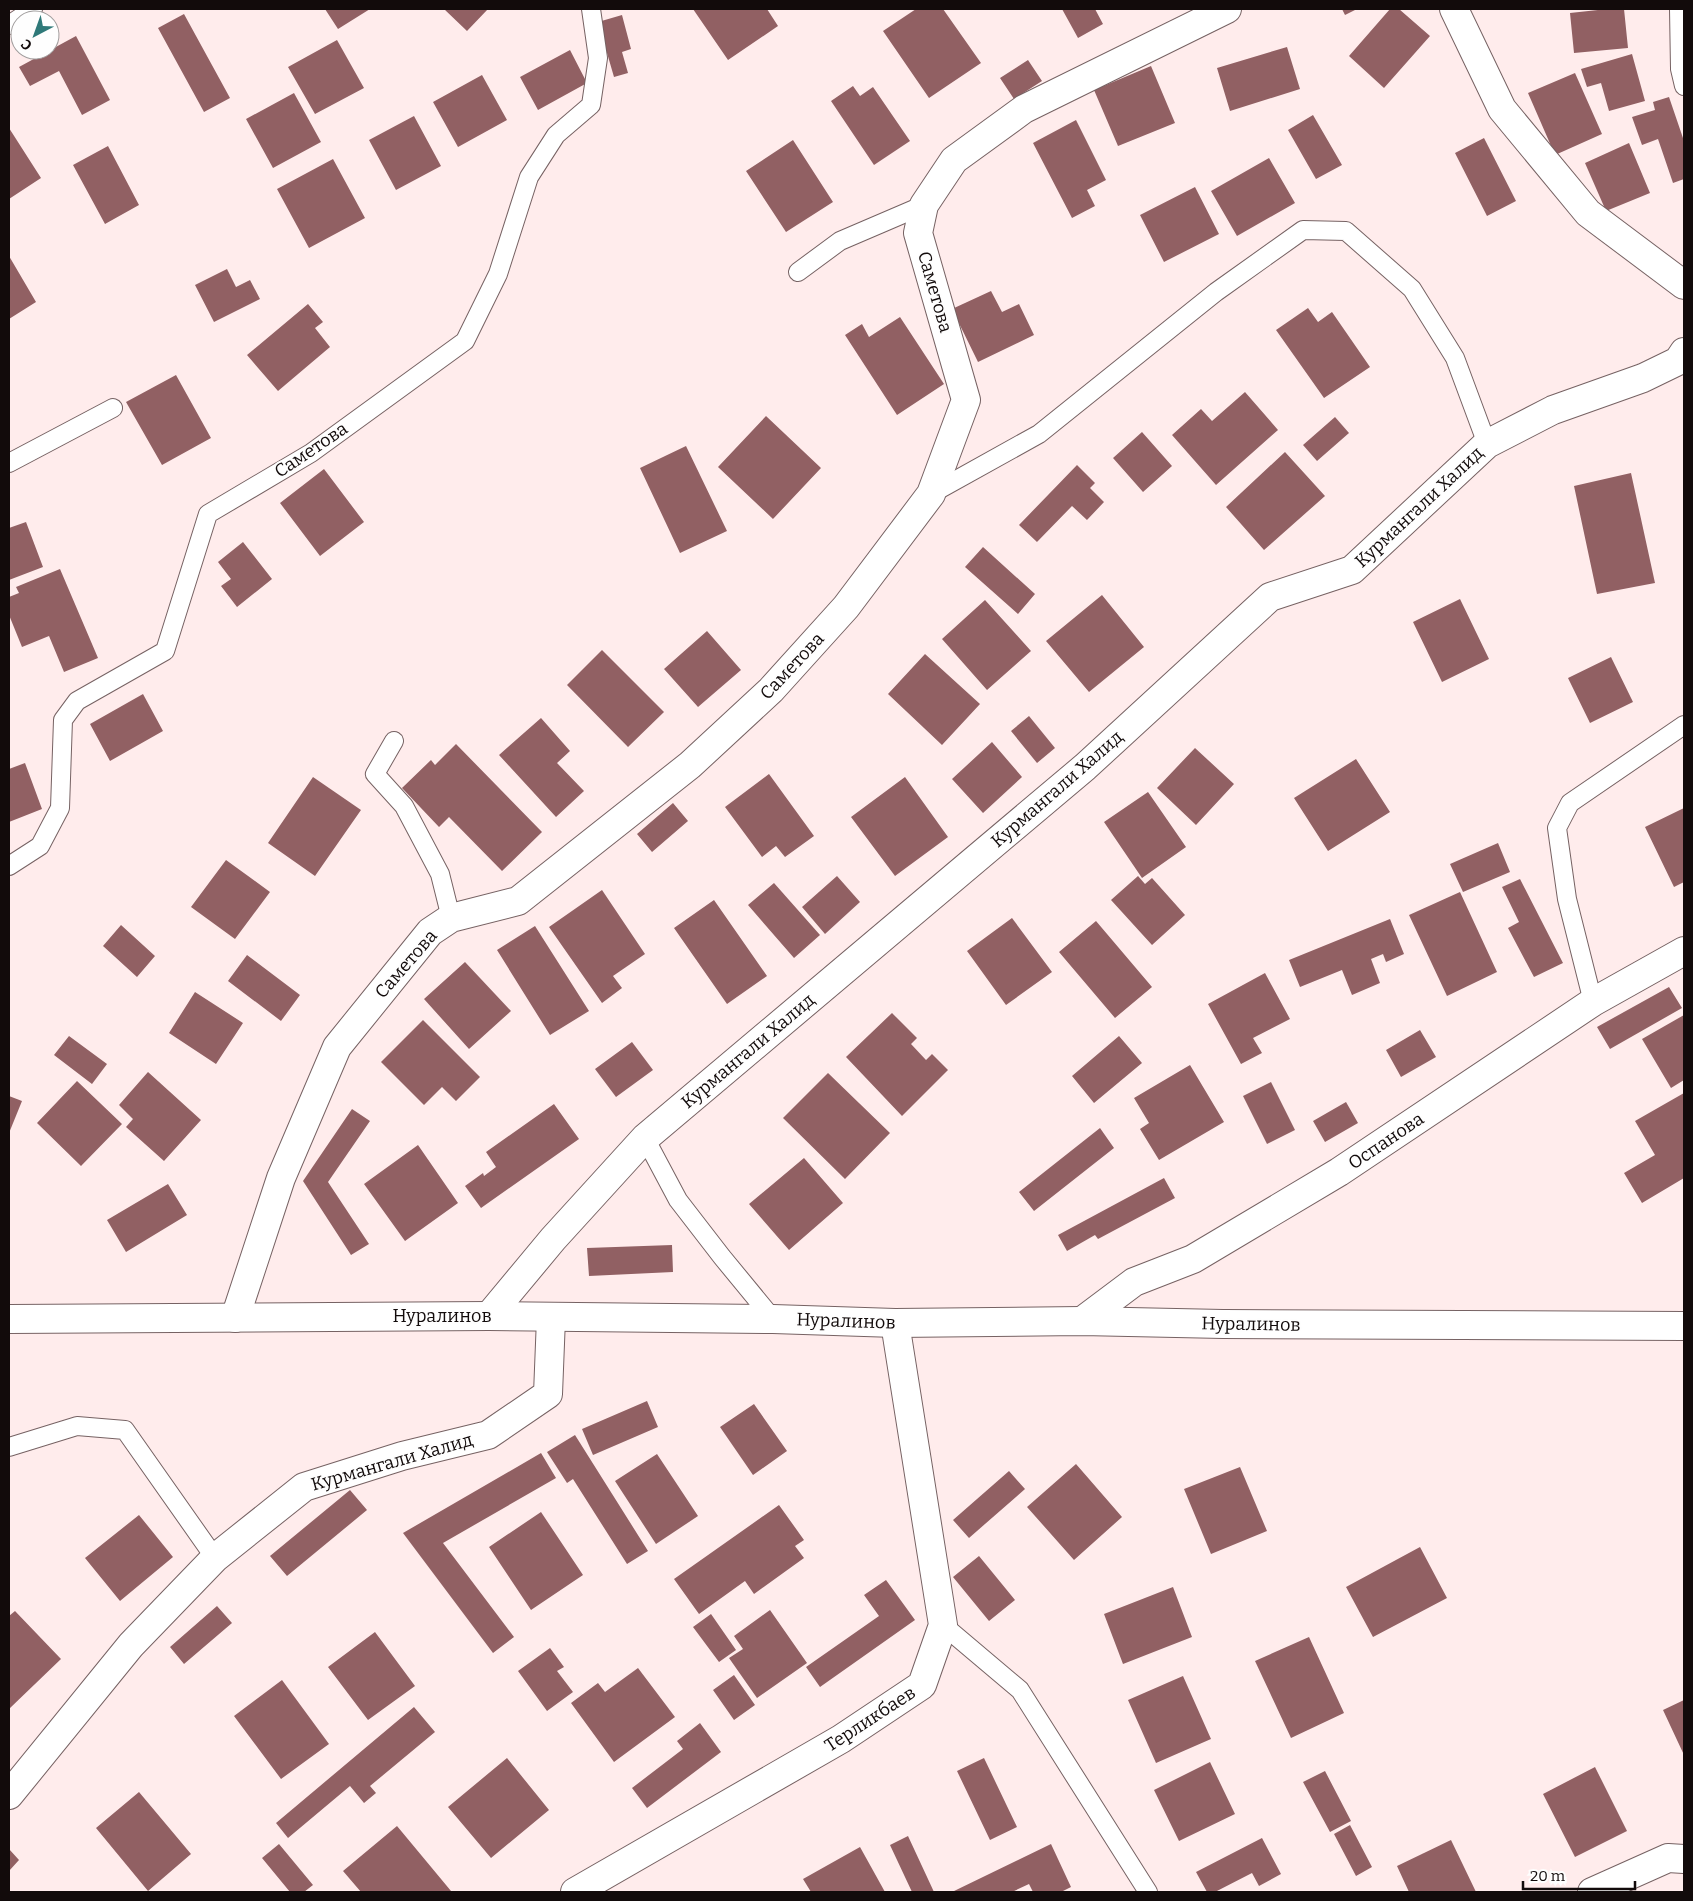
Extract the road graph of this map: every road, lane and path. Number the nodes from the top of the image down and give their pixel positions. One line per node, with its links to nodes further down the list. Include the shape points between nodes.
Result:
1 (33, 9): 6 (lane)
2 (591, 9): 18 (lane, Саметова, via 598,58 591,105 556,135 529,177 498,274 465,341 311,453 208,514 165,651 78,701 63,720 60,808 40,846)
3 (1228, 9): 8 (street, Саметова, via 1024,109 954,160)
4 (1454, 9): 10 (street, via 1502,109 1588,213)
5 (1679, 9): 7 (lane, via 1680,70)
6 (9, 25)
7 (1684, 86)
8 (924, 205): 9 (lane, via 840,241); 15 (street, Саметова, via 918,233 966,400)
9 (798, 272)
10 (1684, 285)
11 (1684, 352): 13 (street, Курмангали Халид, via 1678,361 1643,378 1553,410)
12 (113, 408): 14 (lane)
13 (1487, 444): 15 (lane, via 1455,358 1412,289 1346,232 1303,230 1216,292 1039,434); 22 (street, Курмангали Халид, via 1352,570 1270,597 1084,767)
14 (9, 463)
15 (931, 494): 19 (street, Саметова, via 846,607 771,690 690,765 518,902)
16 (1684, 725): 21 (lane, via 1570,803 1557,828 1567,899)
17 (394, 741): 19 (lane, via 375,774 404,806 440,874)
18 (9, 866)
19 (451, 918): 24 (street, Саметова, via 430,932 337,1047 281,1178)
20 (1684, 951): 21 (street, Оспанова)
21 (1594, 1002): 28 (street, Оспанова, via 1339,1172 1193,1259 1134,1282)
22 (645, 1138): 23 (street, Курмангали Халид, via 552,1239); 27 (lane, via 678,1200)
23 (489, 1316): 24 (street, Нуралинов); 25 (street, Нуралинов)
24 (235, 1318): 26 (street, Нуралинов)
25 (551, 1318): 27 (street, Нуралинов); 32 (street, Курмангали Халид, via 548,1394 488,1435 402,1456 304,1487)
26 (9, 1319)
27 (773, 1319): 29 (street, Нуралинов)
28 (1082, 1321): 29 (street, Нуралинов); 30 (street, Нуралинов)
29 (896, 1323): 33 (street, Терликбаев)
30 (1684, 1326)
31 (9, 1446): 32 (lane, via 77,1426 125,1430)
32 (215, 1558): 34 (street, Курмангали Халид, via 131,1645)
33 (943, 1625): 36 (street, Терликбаев, via 922,1685 842,1739); 37 (lane, via 1020,1690)
34 (9, 1794)
35 (1684, 1859): 38 (street, via 1668,1858)
36 (575, 1892)
37 (1148, 1892)
38 (1592, 1892)

